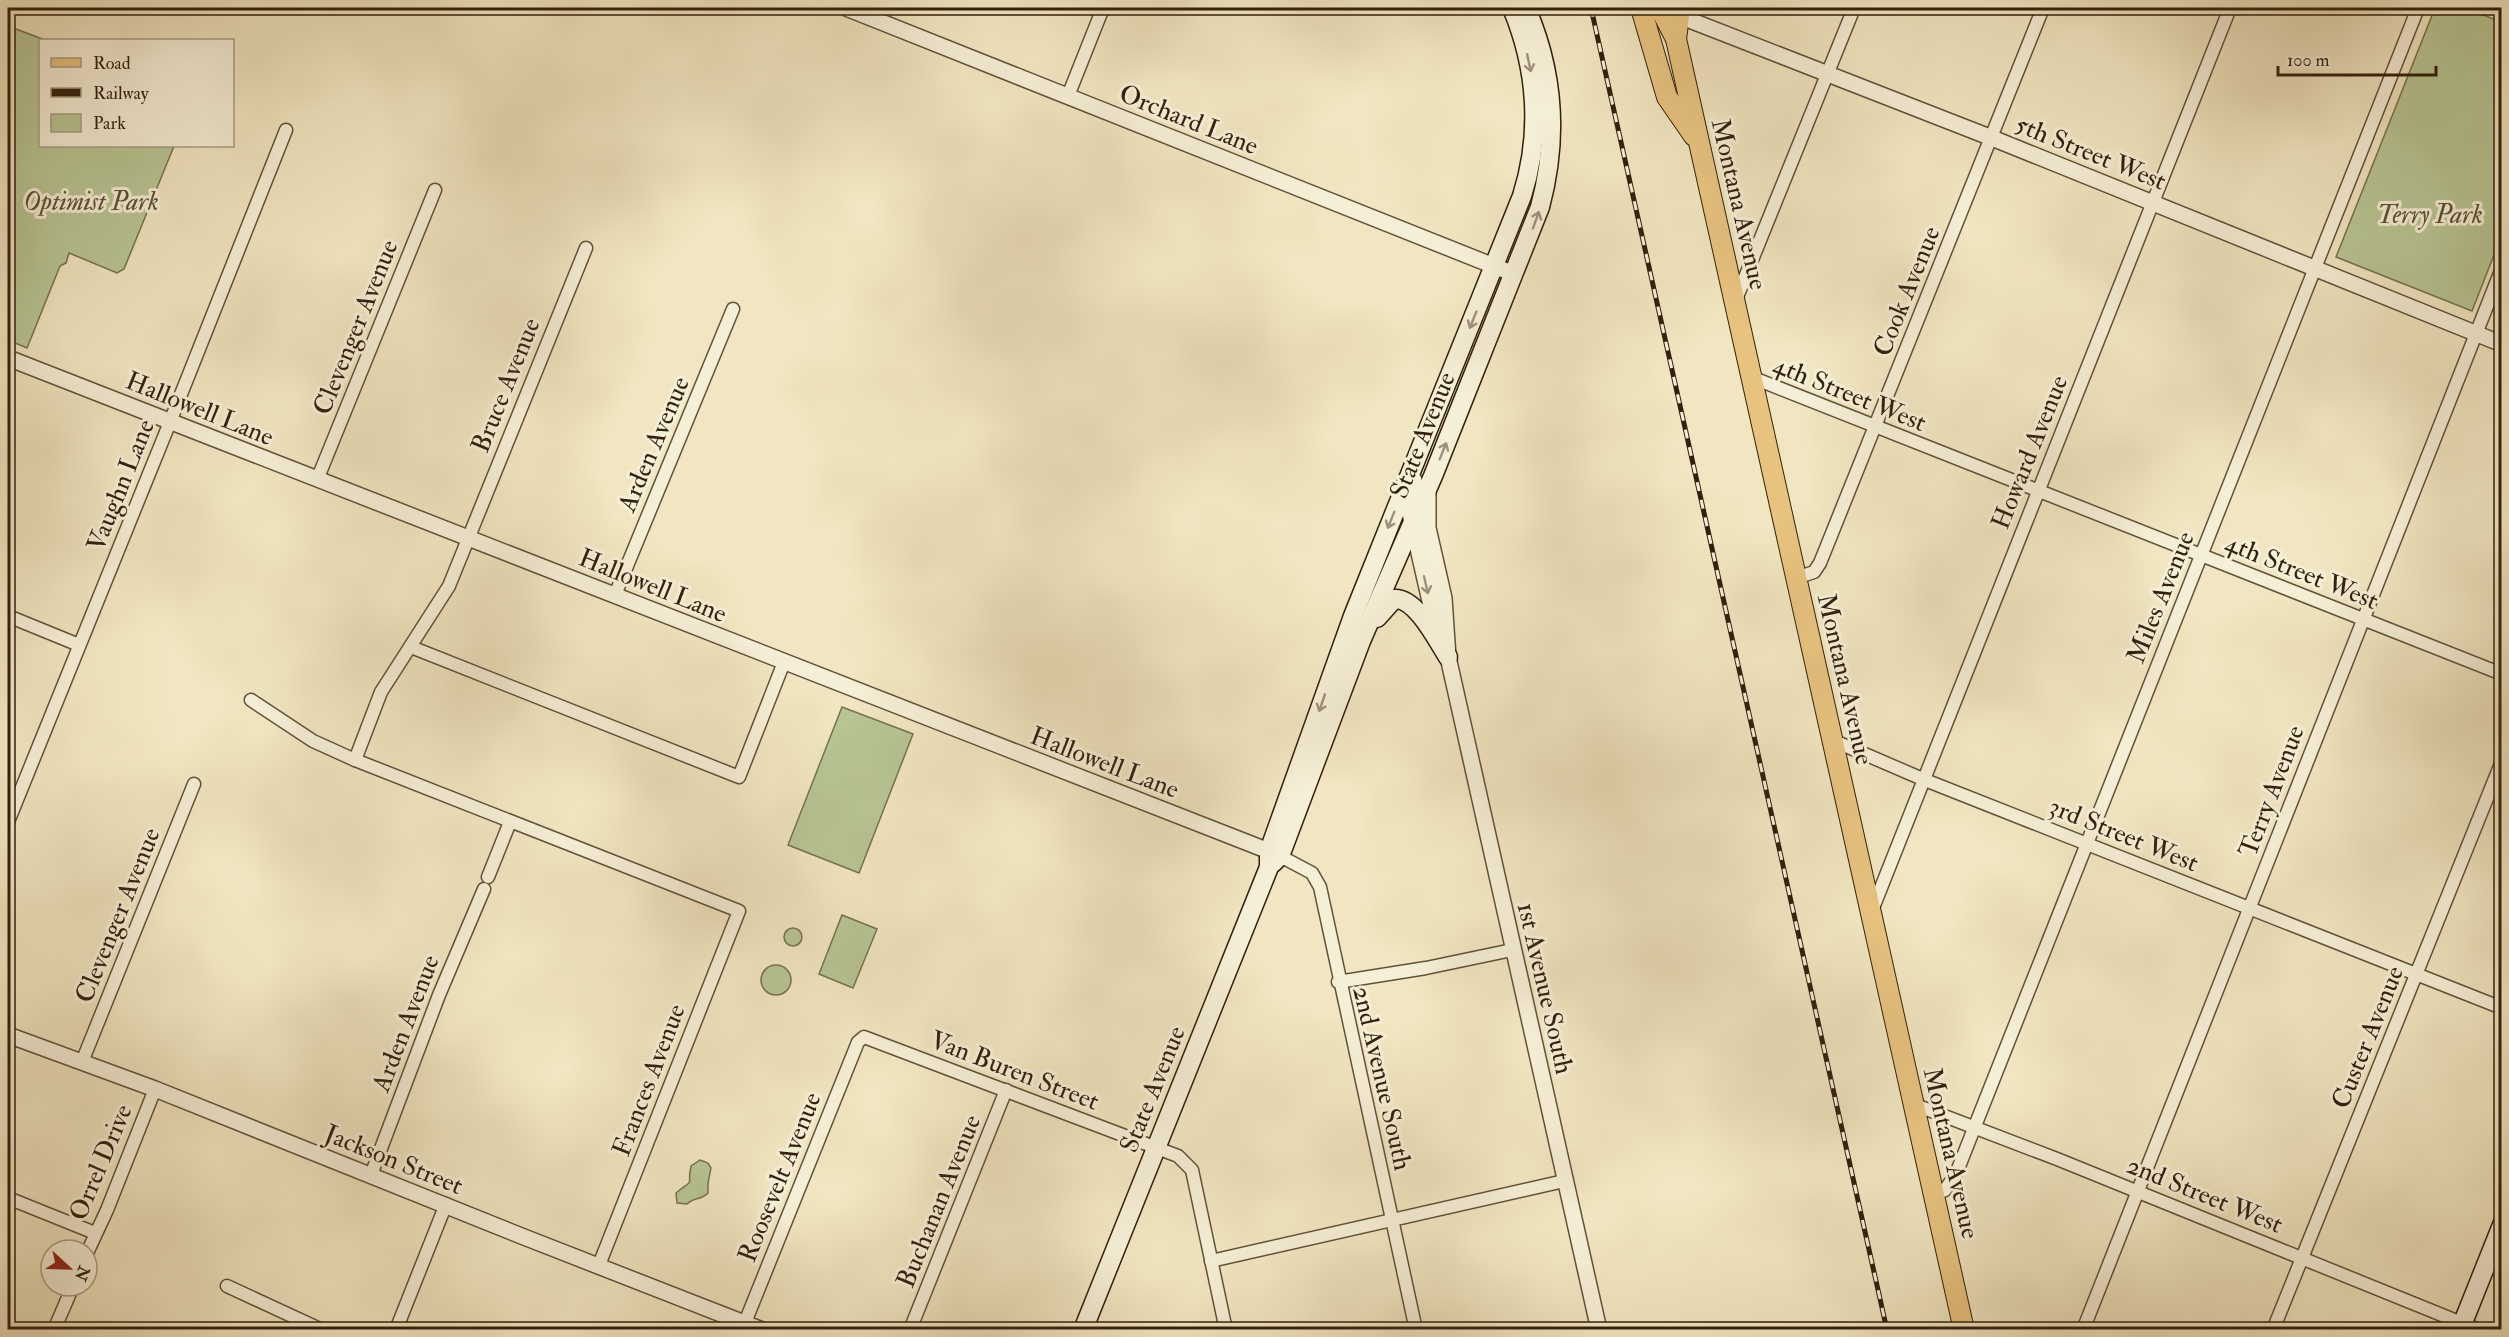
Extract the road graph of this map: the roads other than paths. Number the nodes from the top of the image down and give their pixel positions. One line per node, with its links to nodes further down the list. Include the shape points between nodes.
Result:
1 (846, 8): 12 (street, Orchard Lane)
2 (1103, 8): 12 (street)
3 (1512, 8): 19 (main road, State Avenue, one-way to 19, via 1532,74 1535,129 1528,177)
4 (1526, 8): 22 (main road, State Avenue, one-way to 4, via 1540,207 1552,136 1549,84)
5 (1641, 8): 15 (main road, via 1667,97)
6 (1854, 8): 11 (street)
7 (2043, 8): 14 (street, Cook Avenue)
8 (2230, 8): 17 (street, Howard Avenue)
9 (2418, 8): 20 (street, Miles Avenue)
10 (1669, 10): 11 (street, 5th Street West); 15 (main road, Montana Avenue)
11 (1827, 75): 14 (street, 5th Street West); 23 (street)
12 (1068, 96): 19 (street, Orchard Lane)
13 (286, 130): 30 (street, Vaughn Lane)
14 (1992, 138): 17 (street, 5th Street West); 31 (street, Cook Avenue)
15 (1701, 150): 23 (main road, Montana Avenue)
16 (435, 190): 32 (street, Clevenger Avenue)
17 (2152, 203): 20 (street, 5th Street West); 34 (street, Howard Avenue)
18 (586, 248): 36 (street, Bruce Avenue)
19 (1494, 266): 22 (street, Orchard Lane); 28 (main road, State Avenue, one-way to 28)
20 (2315, 268): 25 (street, 5th Street West); 37 (street, Miles Avenue)
21 (2502, 268): 25 (street, Terry Avenue)
22 (1514, 274): 33 (main road, State Avenue, one-way to 22)
23 (1735, 303): 29 (main road, Montana Avenue)
24 (733, 309): 39 (street, Arden Avenue)
25 (2475, 333): 26 (street, 5th Street West); 41 (street, Terry Avenue)
26 (2502, 344)
27 (8, 358): 30 (street, Hallowell Lane)
28 (1453, 368): 35 (street, 1st Avenue South, via 1410,494); 57 (main road, State Avenue, one-way to 57, via 1353,616)
29 (1751, 377): 31 (street, 4th Street West); 38 (main road, Montana Avenue)
30 (170, 422): 32 (street, Hallowell Lane); 43 (street, Vaughn Lane)
31 (1875, 427): 34 (street, 4th Street West); 38 (street, Cook Avenue, via 1820,563 1814,572)
32 (317, 480): 36 (street, Hallowell Lane)
33 (1429, 485): 35 (main road, State Avenue); 45 (street, 1st Avenue South, via 1426,510 1444,598)
34 (2038, 491): 37 (street, 4th Street West); 52 (street, Howard Avenue)
35 (1412, 524): 42 (main road, State Avenue); 45 (street, 1st Avenue South, one-way to 45, via 1432,610)
36 (467, 538): 39 (street, Hallowell Lane); 44 (street, Bruce Avenue, via 449,586)
37 (2201, 555): 41 (street, 4th Street West); 56 (street, Miles Avenue)
38 (1796, 578): 49 (main road, Montana Avenue)
39 (615, 595): 46 (street, Hallowell Lane)
40 (8, 616): 43 (street)
41 (2362, 620): 47 (street, 4th Street West); 58 (street, Terry Avenue)
42 (1361, 642): 45 (main road, via 1388,605 1399,599 1410,603); 57 (main road, State Avenue)
43 (79, 645): 54 (street, Vaughn Lane)
44 (411, 646): 46 (street, via 739,777); 50 (street, Bruce Avenue, via 381,692)
45 (1448, 657): 60 (street, 1st Avenue South)
46 (784, 662): 57 (street, Hallowell Lane)
47 (2502, 674)
48 (251, 700): 50 (street, via 313,741)
49 (1832, 740): 52 (street, 3rd Street West); 59 (main road, Montana Avenue)
50 (355, 760): 55 (street)
51 (2502, 761): 61 (street, Custer Avenue)
52 (1925, 780): 56 (street, 3rd Street West); 59 (street, Howard Avenue)
53 (194, 784): 66 (street, Clevenger Avenue)
54 (8, 822)
55 (510, 822): 72 (street, Arden Avenue); 84 (street, Frances Avenue, via 739,911)
56 (2085, 843): 58 (street, 3rd Street West); 70 (street, Miles Avenue)
57 (1273, 858): 62 (street, 2nd Avenue South, via 1312,873 1320,887); 71 (main road, State Avenue)
58 (2250, 908): 61 (street, 3rd Street West); 74 (street, Terry Avenue)
59 (1871, 914): 69 (main road, Montana Avenue)
60 (1512, 950): 62 (street); 73 (street, 1st Avenue South)
61 (2417, 975): 63 (street, 3rd Street West); 82 (street, Custer Avenue)
62 (1338, 982): 78 (street, 2nd Avenue South)
63 (2502, 1008)
64 (8, 1035): 66 (street, Jackson Street)
65 (858, 1042): 68 (street, Van Buren Street, via 870,1038); 87 (street, Roosevelt Avenue)
66 (82, 1062): 67 (street, Jackson Street)
67 (155, 1089): 72 (street, Jackson Street); 80 (street, Orrel Drive)
68 (1006, 1090): 71 (street, Van Buren Street); 93 (street, Buchanan Avenue)
69 (1913, 1104): 70 (street, 2nd Street West); 75 (main road, Montana Avenue)
70 (1975, 1127): 74 (street, 2nd Street West); 75 (street, Miles Avenue, via 1951,1183)
71 (1157, 1148): 83 (street, Van Buren Street, via 1178,1156 1192,1170); 94 (main road, State Avenue)
72 (371, 1175): 77 (street, Jackson Street)
73 (1564, 1181): 78 (street); 97 (street, 1st Avenue South)
74 (2137, 1191): 82 (street, 2nd Street West); 99 (street, Terry Avenue)
75 (1934, 1195): 98 (main road, Montana Avenue)
76 (8, 1198): 80 (street)
77 (446, 1204): 84 (street, Jackson Street); 91 (street)
78 (1391, 1218): 83 (street); 96 (street, 2nd Avenue South)
79 (2502, 1225): 88 (main road)
80 (95, 1233): 81 (street, Orrel Drive)
81 (93, 1238)
82 (2302, 1257): 88 (street, 2nd Street West); 100 (street, Custer Avenue)
83 (1211, 1261): 95 (street, Van Buren Street)
84 (599, 1265): 87 (street, Jackson Street)
85 (227, 1286): 90 (street)
86 (68, 1298): 89 (street)
87 (743, 1325): 92 (street, Jackson Street)
88 (2467, 1327)
89 (54, 1329)
90 (322, 1329)
91 (396, 1329)
92 (762, 1329)
93 (910, 1329)
94 (1083, 1329)
95 (1226, 1329)
96 (1416, 1329)
97 (1599, 1329)
98 (1964, 1329)
99 (2083, 1329)
100 (2273, 1329)

